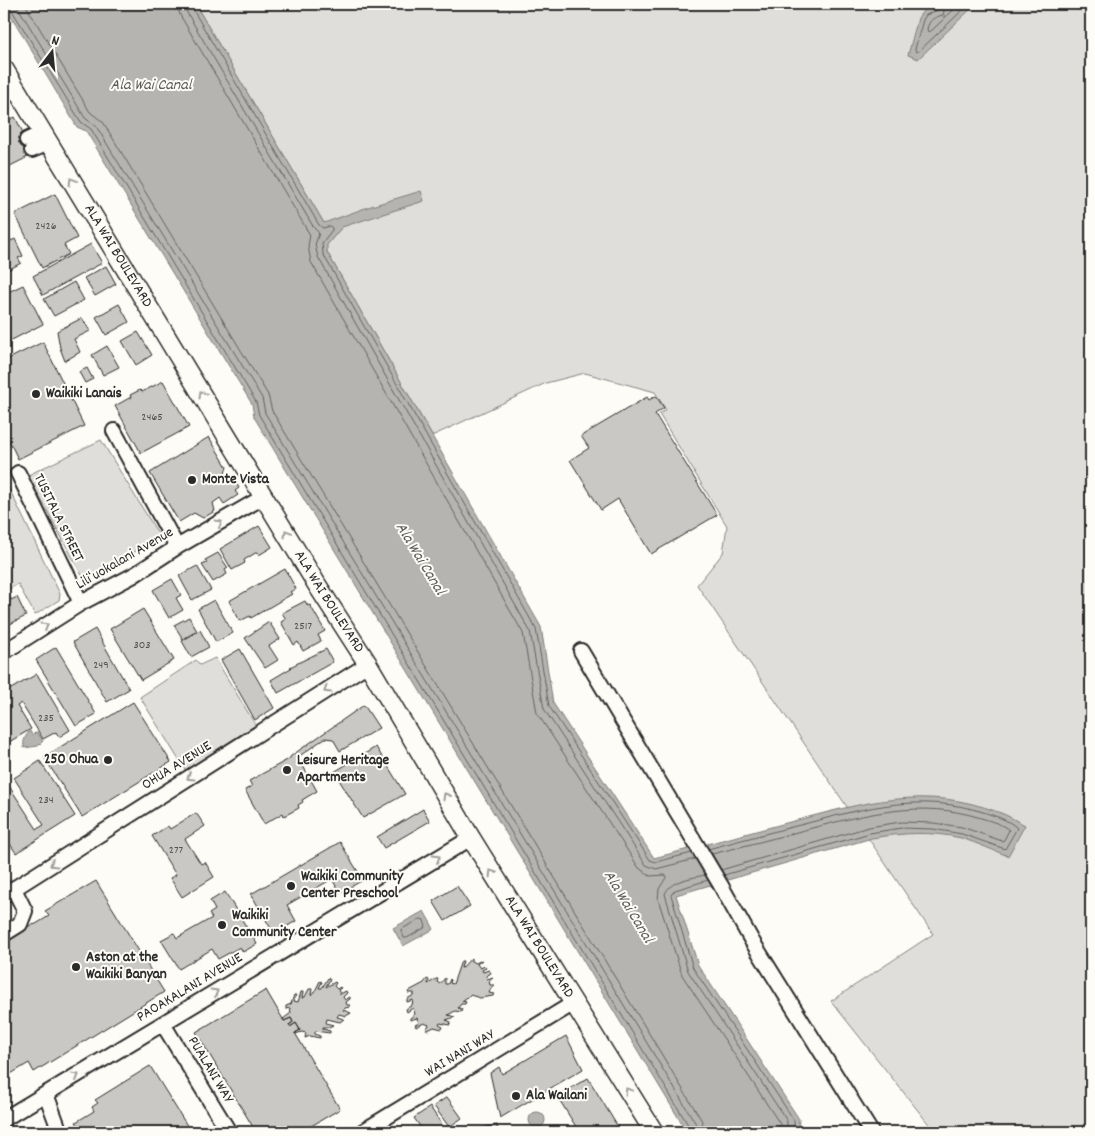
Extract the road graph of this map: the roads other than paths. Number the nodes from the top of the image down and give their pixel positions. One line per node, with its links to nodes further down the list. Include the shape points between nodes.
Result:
1 (4, 69): 4 (main road, ALA WAI BOULEVARD, one-way to 1, via 38,142)
2 (114, 431): 5 (street)
3 (18, 473): 6 (street, TUSITALA STREET)
4 (265, 496): 5 (street, Liliʻuokalani Avenue, one-way to 4); 9 (main road, ALA WAI BOULEVARD, one-way to 4)
5 (177, 547): 6 (street, Liliʻuokalani Avenue, via 134,575)
6 (80, 603): 8 (street, Liliʻuokalani Avenue, one-way to 6)
7 (582, 651): 21 (street, via 752,941)
8 (4, 652)
9 (368, 664): 10 (main road, ALA WAI BOULEVARD, one-way to 9); 11 (street, OHUA AVENUE, one-way to 11)
10 (471, 838): 13 (main road, ALA WAI BOULEVARD, one-way to 10); 14 (street, PAOAKALANI AVENUE, one-way to 10)
11 (9, 892): 12 (street, via 25,911 20,924)
12 (4, 934)
13 (574, 1003): 19 (street, WAI NANI WAY); 20 (main road, ALA WAI BOULEVARD, one-way to 13)
14 (163, 1024): 15 (street, PAOAKALANI AVENUE, one-way to 14); 18 (street, PUALANI WAY)
15 (46, 1094): 16 (street, PAOAKALANI AVENUE); 17 (street)
16 (4, 1119)
17 (60, 1132)
18 (229, 1132)
19 (362, 1132)
20 (654, 1132)
21 (871, 1132)

